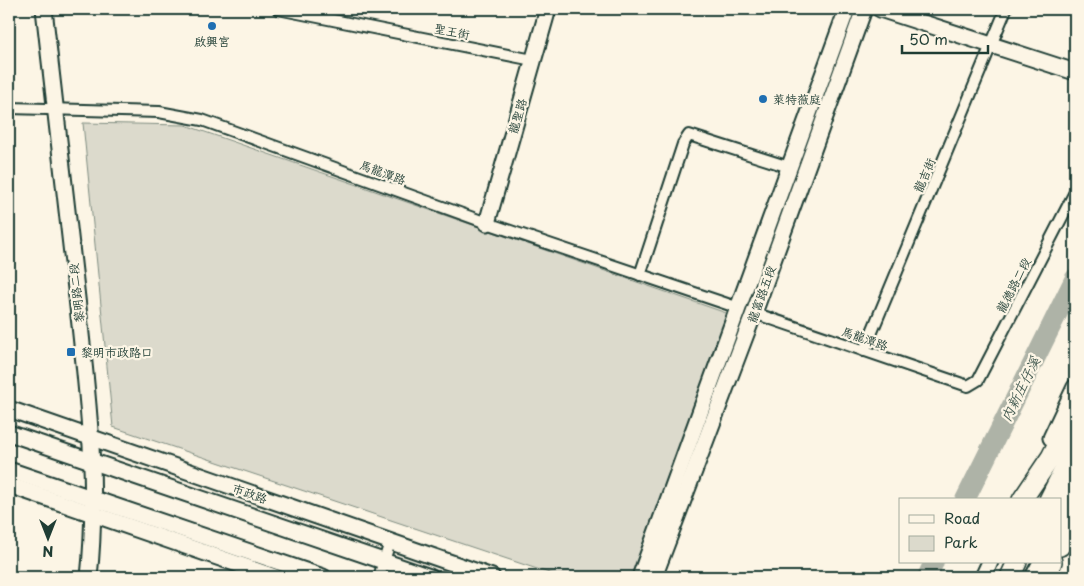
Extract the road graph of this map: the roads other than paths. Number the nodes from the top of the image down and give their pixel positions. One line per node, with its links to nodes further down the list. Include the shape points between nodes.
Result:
1 (44, 9): 12 (street, 黎明路二段)
2 (278, 9): 9 (street, 聖王街)
3 (548, 9): 9 (street, 龍聖路)
4 (848, 9): 13 (street, 龍富路五段)
5 (864, 9): 18 (street, 龍富路五段)
6 (880, 9): 8 (street)
7 (1006, 9): 8 (street, 龍吉街)
8 (992, 45): 10 (street); 19 (street, 龍吉街)
9 (533, 60): 15 (street, 龍聖路)
10 (1075, 72)
11 (9, 108): 12 (street, 馬龍潭路)
12 (55, 108): 15 (street, 馬龍潭路, via 159,112 202,120); 25 (street, 黎明路二段)
13 (789, 167): 16 (street, via 689,135); 17 (street, 龍富路五段)
14 (1075, 192): 20 (street, 龍德路二段, via 978,380)
15 (487, 223): 16 (street, 馬龍潭路)
16 (640, 275): 17 (street, 馬龍潭路)
17 (739, 308): 54 (street, 龍富路五段)
18 (754, 313): 19 (street, 馬龍潭路); 55 (street, 龍富路五段)
19 (864, 351): 20 (street, 馬龍潭路)
20 (968, 386)
21 (1075, 387): 33 (street)
22 (9, 409): 25 (street, 市政路)
23 (1075, 410): 34 (highway, via 1052,457)
24 (9, 433): 27 (street, 市政路)
25 (91, 437): 27 (street, 黎明路二段); 40 (street, 市政路)
26 (1075, 448): 35 (highway)
27 (91, 460): 32 (street, 黎明路二段); 42 (street, 市政路)
28 (9, 470): 32 (street)
29 (1075, 474): 36 (street)
30 (9, 486): 37 (street)
31 (1075, 494): 39 (street)
32 (92, 497): 37 (street, 黎明路二段); 50 (street)
33 (1022, 498)
34 (1022, 498)
35 (1050, 498)
36 (1062, 500)
37 (92, 514): 48 (street, 黎明路二段); 49 (street)
38 (1075, 516): 41 (highway)
39 (1062, 520)
40 (390, 542): 42 (street); 53 (street, 市政路)
41 (1062, 542)
42 (384, 561): 51 (street); 52 (street, 市政路)
43 (989, 564): 56 (street)
44 (1017, 564): 57 (highway)
45 (1030, 564): 58 (street)
46 (1040, 564): 59 (street)
47 (1051, 564): 60 (highway)
48 (89, 577)
49 (275, 577)
50 (323, 577)
51 (379, 577)
52 (430, 577)
53 (492, 577)
54 (640, 577)
55 (654, 577)
56 (983, 577)
57 (1010, 577)
58 (1023, 577)
59 (1033, 577)
60 (1044, 577)

